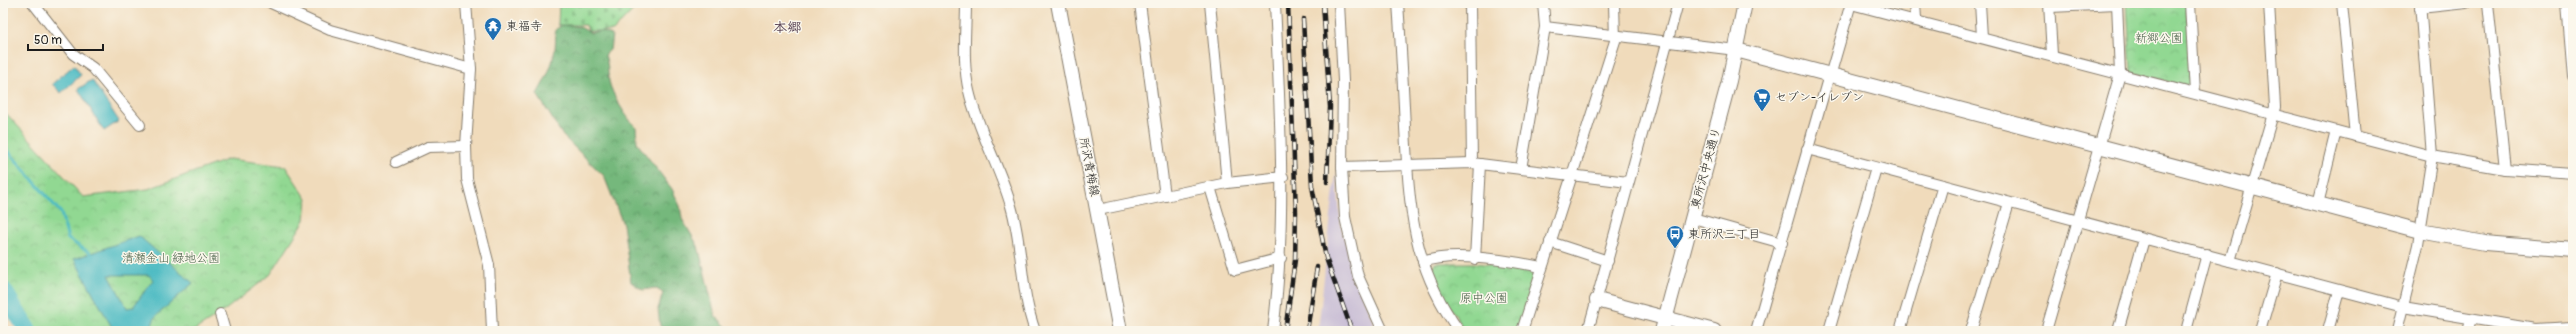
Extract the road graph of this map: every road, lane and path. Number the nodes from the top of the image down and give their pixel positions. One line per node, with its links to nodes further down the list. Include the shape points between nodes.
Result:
1 (33, 3): 41 (street, via 73,54 93,68)
2 (271, 3): 35 (street, via 330,30)
3 (466, 3): 35 (street)
4 (966, 3): 92 (street, via 964,48 969,91 986,144 1011,206 1022,283)
5 (1058, 3): 66 (street, 所沢青梅線)
6 (1140, 3): 63 (street)
7 (1210, 3): 59 (street)
8 (1275, 3): 57 (street)
9 (1339, 3): 51 (street, via 1343,81)
10 (1398, 3): 50 (street)
11 (1470, 3): 49 (street)
12 (1543, 3): 29 (street)
13 (1614, 3): 30 (street)
14 (1678, 3): 32 (street)
15 (1745, 3): 33 (street, 東所沢中央通り)
16 (1851, 3): 28 (street); 37 (street)
17 (1915, 3): 28 (street)
18 (1980, 3): 31 (street)
19 (2117, 3): 26 (street); 36 (street)
20 (2190, 3): 39 (street)
21 (2270, 3): 40 (street)
22 (2342, 3): 43 (street)
23 (2466, 3): 27 (street)
24 (2488, 3): 54 (street)
25 (2567, 3): 38 (street)
26 (2050, 5): 34 (street)
27 (2420, 5): 47 (street)
28 (1916, 19): 31 (street)
29 (1545, 27): 30 (street); 53 (street)
30 (1616, 36): 32 (street); 56 (street)
31 (1982, 37): 34 (street)
32 (1669, 42): 33 (street); 58 (street)
33 (1736, 50): 37 (street); 67 (street, 東所沢中央通り)
34 (2052, 55): 36 (street)
35 (471, 69): 44 (street)
36 (2120, 74): 39 (street); 45 (street)
37 (1829, 75): 45 (street); 46 (street)
38 (2573, 76)
39 (2195, 93): 40 (street)
40 (2274, 114): 42 (street); 62 (street)
41 (140, 125)
42 (2336, 131): 43 (street); 65 (street)
43 (2355, 136): 47 (street)
44 (466, 146): 48 (street, via 428,146); 91 (street, via 467,179 489,265)
45 (2100, 146): 62 (street); 68 (street)
46 (1808, 149): 52 (street); 72 (street)
47 (2432, 156): 54 (street); 69 (street)
48 (396, 162)
49 (1476, 163): 50 (street); 53 (street); 76 (street)
50 (1407, 165): 51 (street); 79 (street, via 1413,228)
51 (1342, 167): 95 (street, via 1345,217 1358,276)
52 (1876, 168): 60 (street); 100 (street)
53 (1521, 169): 56 (street)
54 (2505, 169): 55 (street)
55 (2573, 174)
56 (1571, 175): 58 (street); 71 (street)
57 (1283, 177): 59 (street); 75 (street)
58 (1628, 182): 77 (street)
59 (1227, 183): 61 (street)
60 (1943, 185): 64 (street); 101 (street)
61 (1210, 187): 63 (street); 75 (street, via 1235,270)
62 (2252, 187): 65 (street); 78 (street)
63 (1165, 196): 66 (street)
64 (2009, 203): 68 (street); 102 (street)
65 (2318, 204): 69 (street)
66 (1098, 210): 93 (street, 所沢青梅線)
67 (1693, 218): 72 (street); 87 (street, 東所沢中央通り)
68 (2078, 220): 70 (street); 103 (street)
69 (2420, 231): 73 (street, via 2485,243); 84 (street)
70 (2144, 238): 74 (street); 104 (street)
71 (1550, 242): 77 (street); 80 (street)
72 (1782, 243): 99 (street)
73 (2573, 250)
74 (2207, 254): 78 (street); 105 (street)
75 (1281, 258): 94 (street)
76 (1475, 259): 79 (street); 80 (street)
77 (1608, 261): 83 (street)
78 (2230, 261): 81 (street)
79 (1423, 262): 89 (street)
80 (1541, 267): 96 (street)
81 (2277, 273): 82 (street); 106 (street)
82 (2339, 291): 84 (street); 107 (street)
83 (1597, 300): 87 (street); 97 (street)
84 (2404, 307): 86 (street); 108 (street)
85 (220, 314): 90 (street)
86 (2471, 319): 88 (street, via 2535,329); 109 (street)
87 (1664, 325): 98 (street)
88 (2573, 327)
89 (1455, 330)
90 (224, 331)
91 (492, 331)
92 (1035, 331)
93 (1120, 331)
94 (1273, 331)
95 (1383, 331)
96 (1522, 331)
97 (1588, 331)
98 (1714, 331)
99 (1756, 331)
100 (1829, 331)
101 (1900, 331)
102 (1971, 331)
103 (2046, 331)
104 (2118, 331)
105 (2186, 331)
106 (2260, 331)
107 (2328, 331)
108 (2397, 331)
109 (2468, 331)

